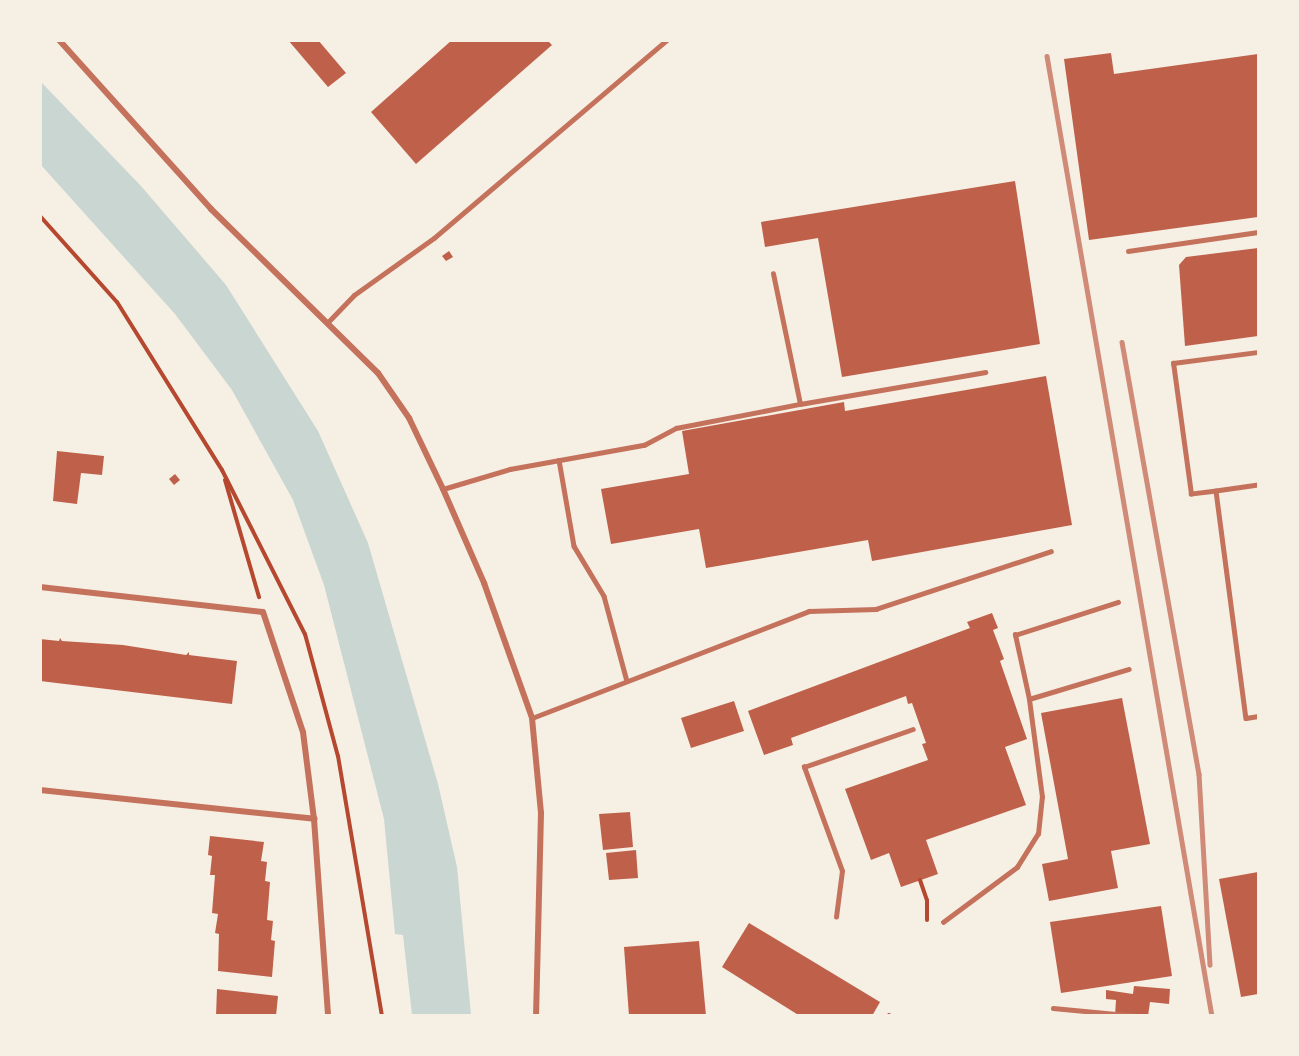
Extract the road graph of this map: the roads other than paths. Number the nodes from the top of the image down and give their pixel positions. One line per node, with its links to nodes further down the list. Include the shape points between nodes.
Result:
1 (59, 40): 6 (street, via 211,209)
2 (667, 40): 6 (lane, via 441,232 354,295)
3 (1258, 232): 4 (lane)
4 (1128, 251)
5 (773, 274): 9 (lane)
6 (327, 322): 12 (street, via 395,396)
7 (1258, 351): 13 (lane, via 1173,363 1191,494)
8 (986, 372): 9 (lane)
9 (800, 404): 10 (lane, via 676,428 644,445)
10 (559, 460): 12 (lane); 18 (lane, via 574,546 604,596)
11 (1258, 485): 13 (lane)
12 (443, 489): 21 (street, via 484,583)
13 (1216, 491): 20 (lane, via 1246,718)
14 (1051, 550): 18 (lane, via 876,609 809,611)
15 (40, 587): 24 (street, via 263,612 303,732)
16 (1118, 602): 19 (lane, via 1015,635)
17 (1129, 669): 19 (lane)
18 (627, 681): 21 (lane)
19 (1029, 699): 26 (lane, via 1042,797 1038,834 1017,867)
20 (1258, 716)
21 (532, 718): 29 (street, via 541,813)
22 (913, 729): 25 (lane, via 804,767 842,871)
23 (40, 790): 24 (street)
24 (314, 819): 28 (street)
25 (836, 917)
26 (943, 922)
27 (1053, 1008): 30 (lane)
28 (328, 1016)
29 (536, 1016)
30 (1137, 1016)

